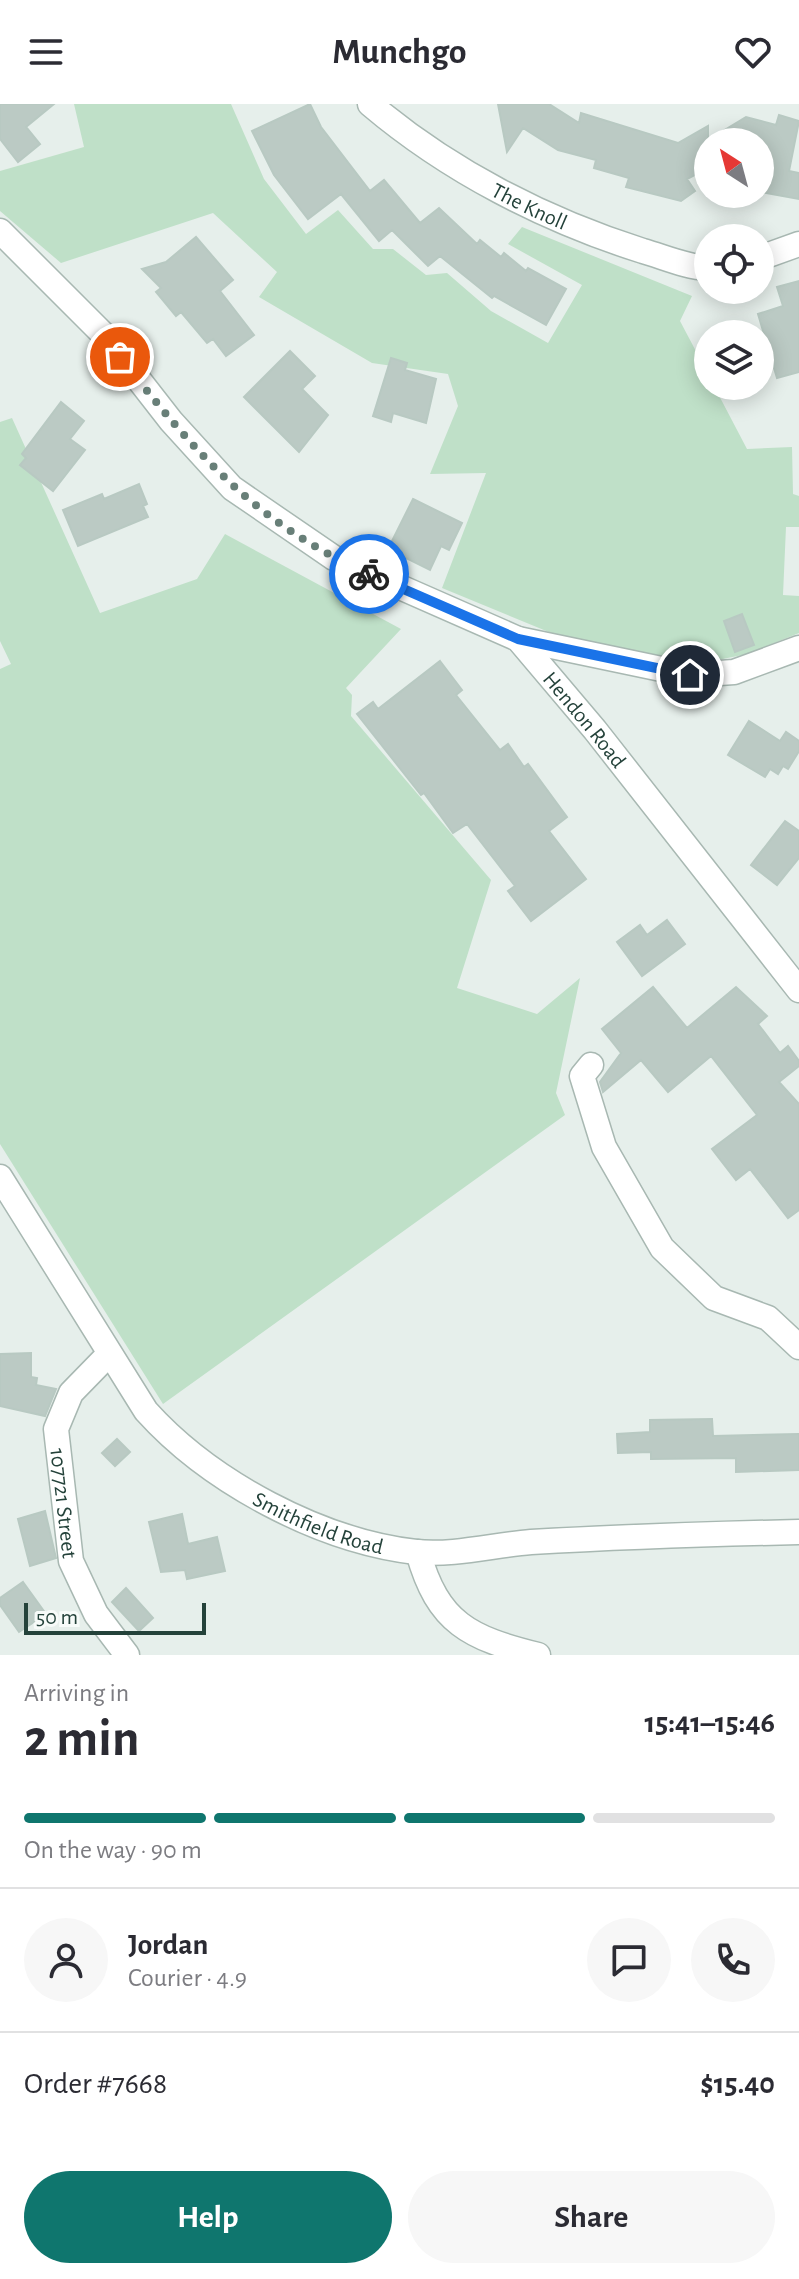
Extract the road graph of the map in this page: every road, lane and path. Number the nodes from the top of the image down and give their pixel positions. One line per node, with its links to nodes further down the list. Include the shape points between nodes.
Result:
1 (370, 104): 5 (street, The Knoll, via 465,171 542,212 595,235)
2 (0, 231): 6 (street, Hendon Road, via 104,335 232,488 334,558)
3 (799, 244): 4 (street)
4 (774, 253)
5 (694, 264)
6 (518, 639): 7 (street, via 690,675 734,672); 8 (street, Hendon Road)
7 (799, 648)
8 (799, 990)
9 (591, 1065): 11 (street, via 582,1076 604,1147 662,1248 714,1298 768,1318)
10 (0, 1177): 12 (street, Smithfield Road)
11 (799, 1347)
12 (109, 1354): 14 (street, Smithfield Road, via 159,1426 217,1473 344,1537); 15 (street, 107721 Street, via 71,1393 56,1429 71,1561 96,1614)
13 (799, 1532): 14 (street, Smithfield Road, via 531,1542)
14 (418, 1552): 16 (street, via 433,1597 465,1630 492,1644)
15 (127, 1655)
16 (538, 1655)

